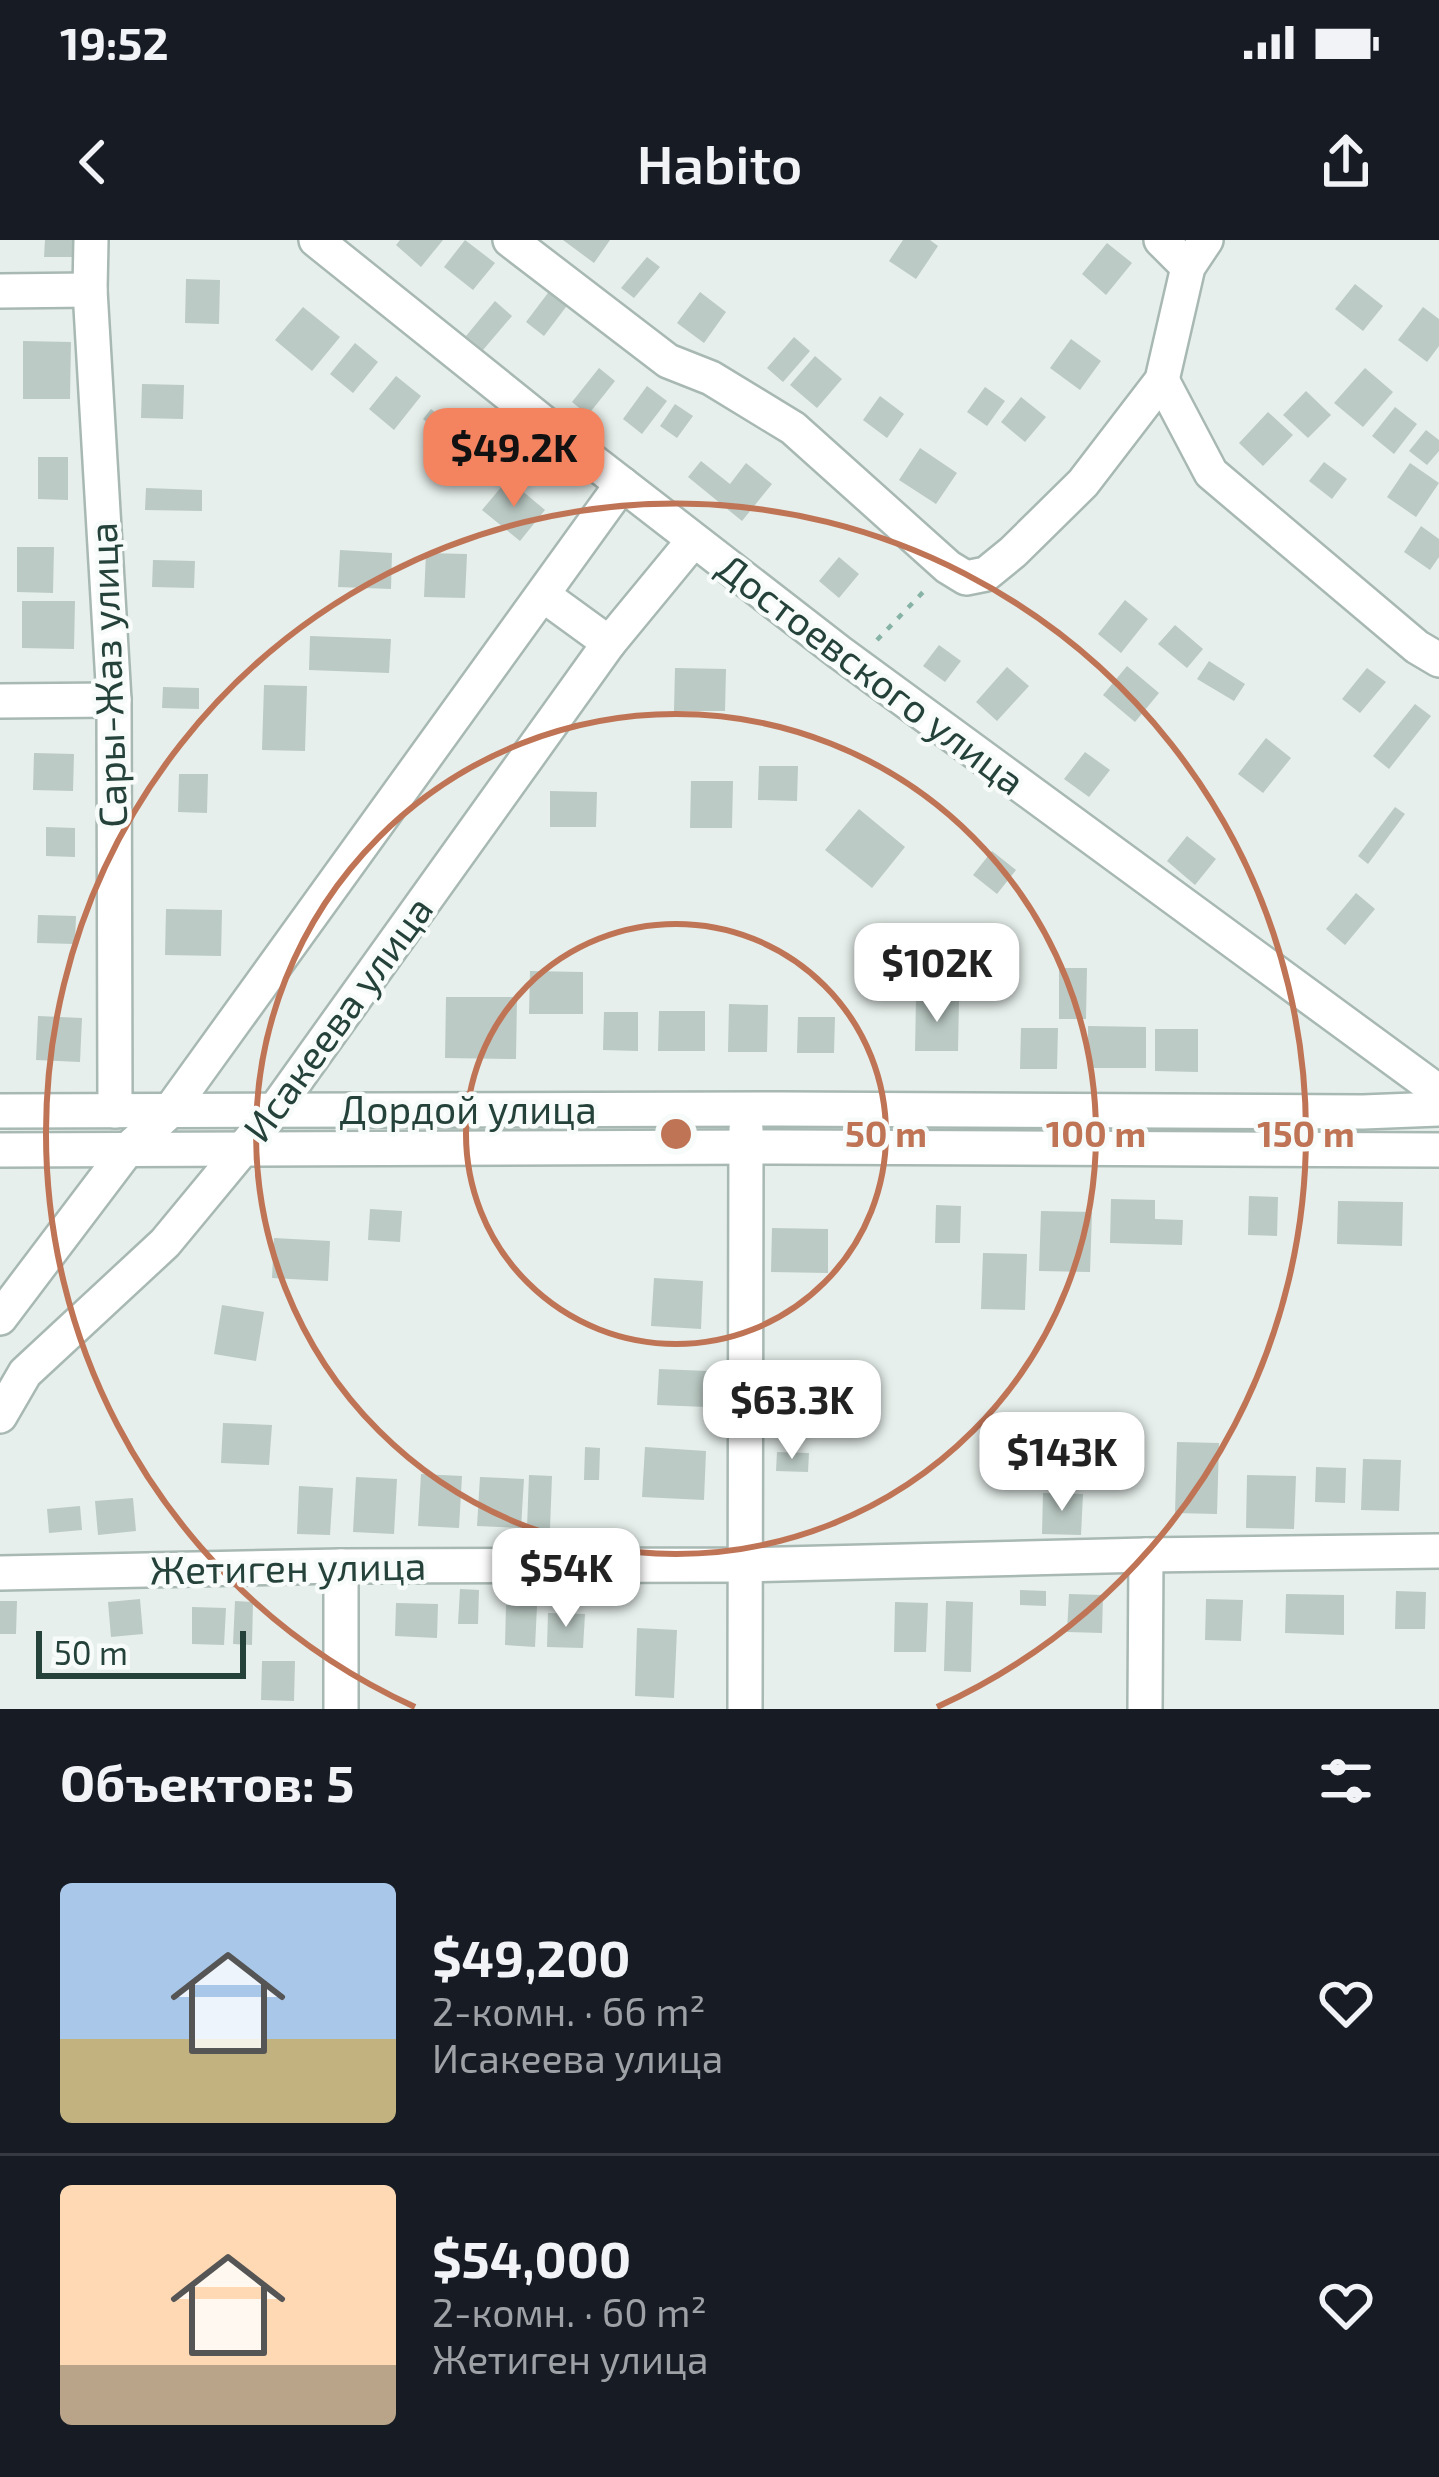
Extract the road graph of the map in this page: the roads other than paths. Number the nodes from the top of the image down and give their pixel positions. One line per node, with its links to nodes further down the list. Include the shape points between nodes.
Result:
1 (92, 240): 6 (street, Сары-Жаз улица)
2 (316, 240): 9 (street, Достоевского улица)
3 (510, 240): 8 (street, via 668,361 793,428 967,578 1013,552 1083,483)
4 (1161, 240): 5 (street)
5 (1197, 253): 8 (street)
6 (90, 290): 7 (street); 15 (street, Сары-Жаз улица)
7 (0, 291)
8 (1162, 380): 13 (street, via 1211,473)
9 (622, 484): 10 (street, Достоевского улица); 11 (street, Исакеева улица)
10 (693, 541): 12 (street, Исакеева улица); 16 (street, Достоевского улица)
11 (543, 595): 12 (street); 23 (street, Исакеева улица)
12 (609, 643): 22 (street, Исакеева улица)
13 (1439, 660)
14 (0, 700): 15 (street)
15 (114, 700): 21 (street, Сары-Жаз улица)
16 (1379, 1047): 17 (street, Достоевского улица); 24 (street, via 1386,1091)
17 (1439, 1092)
18 (746, 1109): 22 (street, Дордой улица); 24 (street, Дордой улица); 26 (street)
19 (1439, 1109): 24 (street, Дордой улица)
20 (0, 1111): 21 (street, Дордой улица)
21 (115, 1111): 23 (street, Дордой улица)
22 (274, 1111): 23 (street, Дордой улица); 29 (street, Исакеева улица)
23 (169, 1112): 28 (street, Исакеева улица)
24 (1363, 1112)
25 (1436, 1146): 26 (street, Дордой улица)
26 (746, 1148): 29 (street, Дордой улица); 34 (street)
27 (0, 1150): 28 (street, Дордой улица)
28 (127, 1150): 29 (street, Дордой улица); 30 (street, Исакеева улица)
29 (242, 1150): 31 (street, Исакеева улица, via 165,1243 25,1373)
30 (0, 1318)
31 (0, 1416)
32 (1439, 1551): 33 (street, Жетиген улица)
33 (1146, 1555): 34 (street, Жетиген улица); 39 (street)
34 (746, 1565): 35 (street, Жетиген улица); 38 (street)
35 (341, 1566): 36 (street, Жетиген улица); 37 (street)
36 (0, 1573)
37 (341, 1709)
38 (745, 1709)
39 (1144, 1709)

